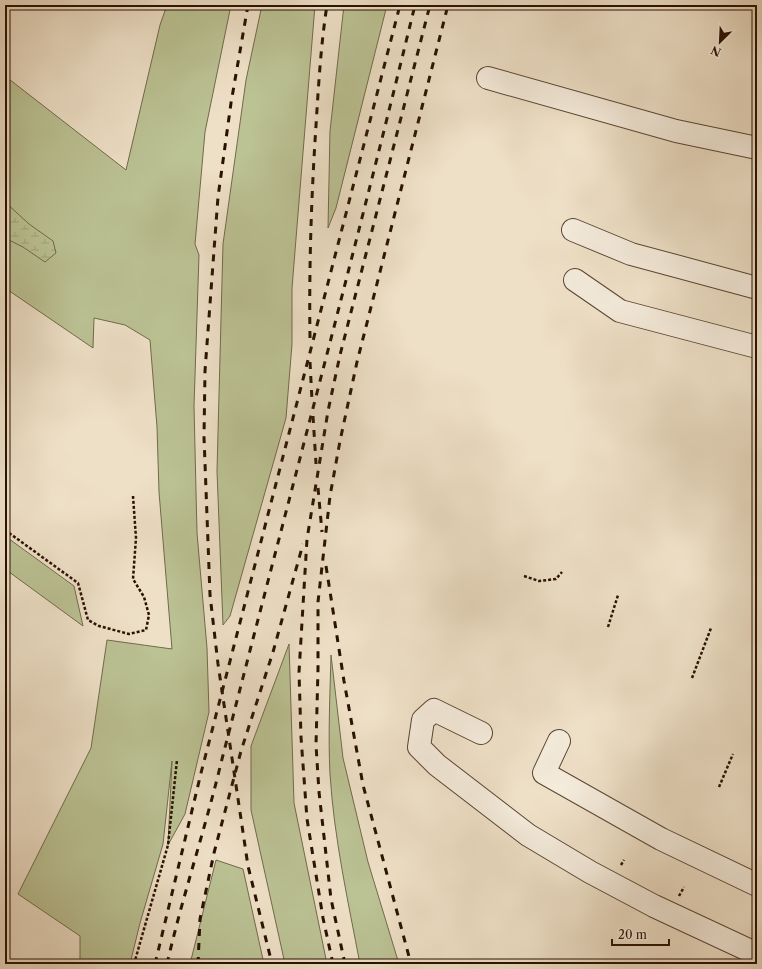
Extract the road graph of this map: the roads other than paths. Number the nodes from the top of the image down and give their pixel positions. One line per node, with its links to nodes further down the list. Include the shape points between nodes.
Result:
1 (488, 78): 2 (lane, via 676,131)
2 (757, 148)
3 (573, 230): 5 (lane, via 631,254)
4 (575, 280): 6 (lane, via 620,311)
5 (757, 288)
6 (757, 347)
7 (481, 733): 10 (lane, via 434,710 423,720 419,747 437,765 528,835 654,906)
8 (559, 741): 9 (lane, via 544,773 662,839)
9 (757, 885)
10 (757, 954)

